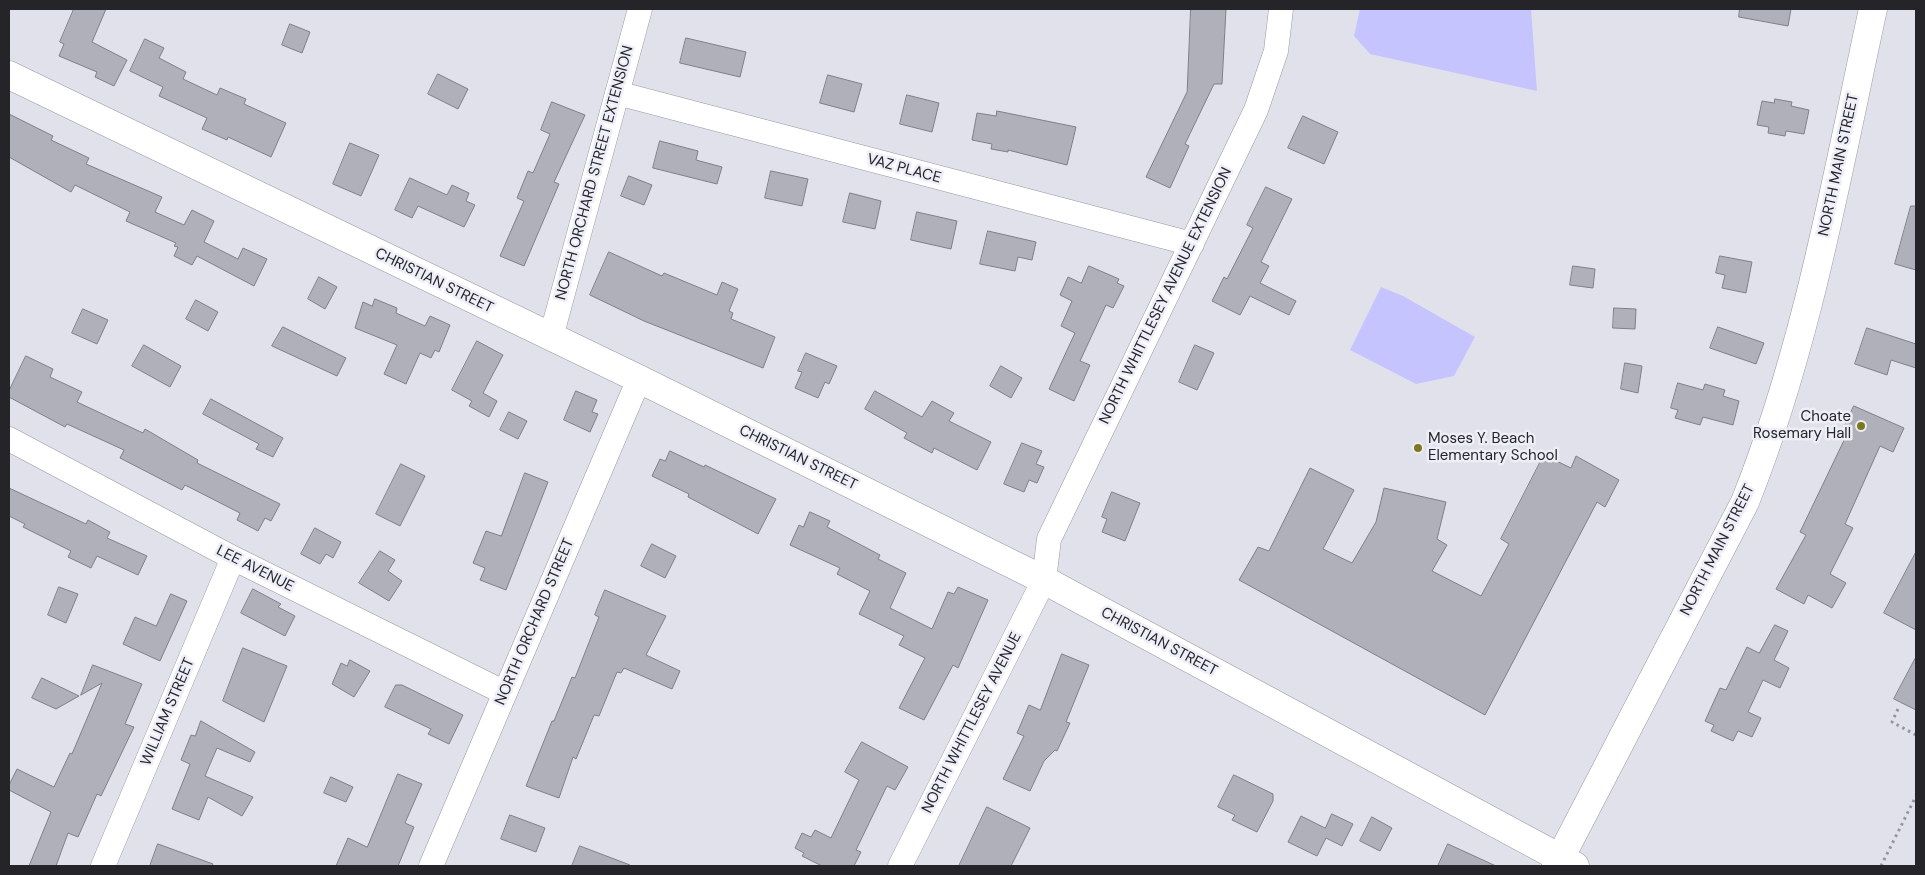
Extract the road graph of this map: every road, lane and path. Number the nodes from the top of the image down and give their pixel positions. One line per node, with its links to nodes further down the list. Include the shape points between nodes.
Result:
1 (640, 9): 5 (street, NORTH ORCHARD STREET EXTENSION)
2 (1281, 9): 6 (street, NORTH WHITTLESEY AVENUE EXTENSION, via 1276,51 1256,110)
3 (1873, 9): 16 (main road, NORTH MAIN STREET, via 1810,298 1786,385 1756,472 1745,502)
4 (9, 75): 7 (main road, CHRISTIAN STREET)
5 (617, 93): 6 (street, VAZ PLACE); 7 (street, NORTH ORCHARD STREET EXTENSION)
6 (1192, 244): 11 (street, NORTH WHITTLESEY AVENUE EXTENSION, via 1049,539)
7 (551, 337): 8 (main road, CHRISTIAN STREET)
8 (639, 379): 11 (main road, CHRISTIAN STREET); 12 (street, NORTH ORCHARD STREET)
9 (9, 439): 10 (street, LEE AVENUE)
10 (233, 558): 12 (street, LEE AVENUE); 17 (street, WILLIAM STREET)
11 (1044, 580): 16 (main road, CHRISTIAN STREET); 19 (street, NORTH WHITTLESEY AVENUE)
12 (505, 693): 18 (street, NORTH ORCHARD STREET)
13 (1898, 709): 14 (path, via 1892,722)
14 (1916, 735)
15 (1916, 796): 20 (path)
16 (1564, 864)
17 (103, 866)
18 (432, 866)
19 (900, 866)
20 (1881, 866)

